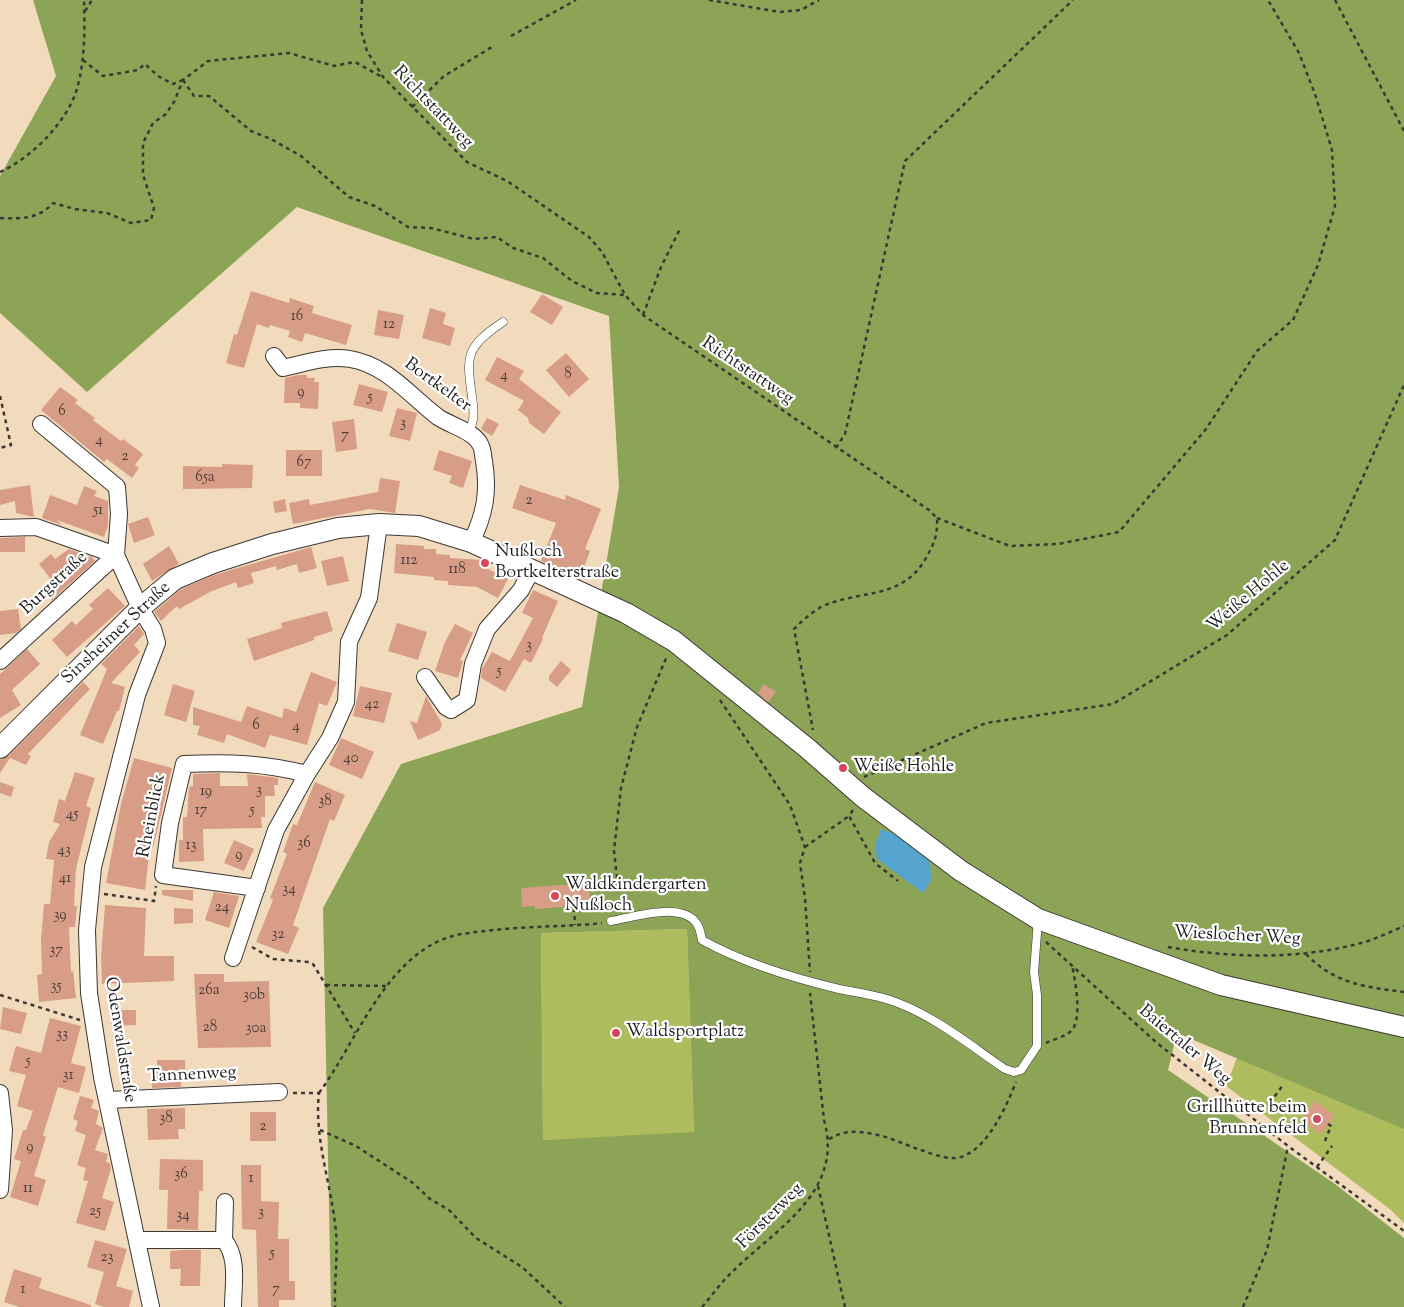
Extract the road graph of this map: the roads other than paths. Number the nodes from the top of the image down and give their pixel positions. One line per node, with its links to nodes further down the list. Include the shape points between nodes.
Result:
1 (503, 322): 4 (lane, via 484,334 471,351 467,364 474,418)
2 (274, 356): 4 (street, Bortkelter, via 283,368 331,358 369,364 404,386 438,417)
3 (41, 424): 8 (street, via 117,487)
4 (468, 433): 7 (street, Bortkelter, via 481,446 486,472 486,504)
5 (379, 524): 7 (street, Sinsheimer Straße, via 419,526); 10 (street, Sinsheimer Straße, via 338,528 213,563 175,580); 14 (street, via 369,598 349,642 346,702 330,738)
6 (0, 528): 8 (street, via 36,528)
7 (471, 542): 9 (street, Sinsheimer Straße)
8 (116, 555): 10 (street, Odenwaldstraße); 11 (street, Burgstraße)
9 (531, 571): 12 (street, via 522,590 487,629 473,664 466,700 451,710); 16 (street, Sinsheimer Straße, via 626,613 674,641 856,791 990,892)
10 (140, 608): 13 (street, Sinsheimer Straße); 22 (street, Odenwaldstraße, via 153,629 157,643 137,695 93,867 90,893 89,993)
11 (0, 661)
12 (425, 677)
13 (0, 748)
14 (307, 774): 15 (street, via 276,830); 15 (street, Rheinblick, via 272,765 184,764 170,822 163,875)
15 (257, 888): 18 (street)
16 (1038, 919): 17 (lane, via 1034,972 1038,995 1038,1046 1021,1070 1014,1072 936,1022 898,1003 873,994 810,981 724,952 702,940 697,924 686,915 667,911); 19 (street, Sinsheimer Straße, via 1221,985)
17 (611, 921)
18 (233, 958)
19 (1404, 1027)
20 (278, 1092): 22 (street, Tannenweg)
21 (0, 1093): 23 (street, via 4,1130)
22 (108, 1100): 25 (street, Odenwaldstraße)
23 (0, 1190)
24 (224, 1202): 26 (street)
25 (137, 1240): 26 (street); 27 (street, Odenwaldstraße)
26 (224, 1240): 28 (street, via 234,1259)
27 (152, 1307)
28 (233, 1307)

